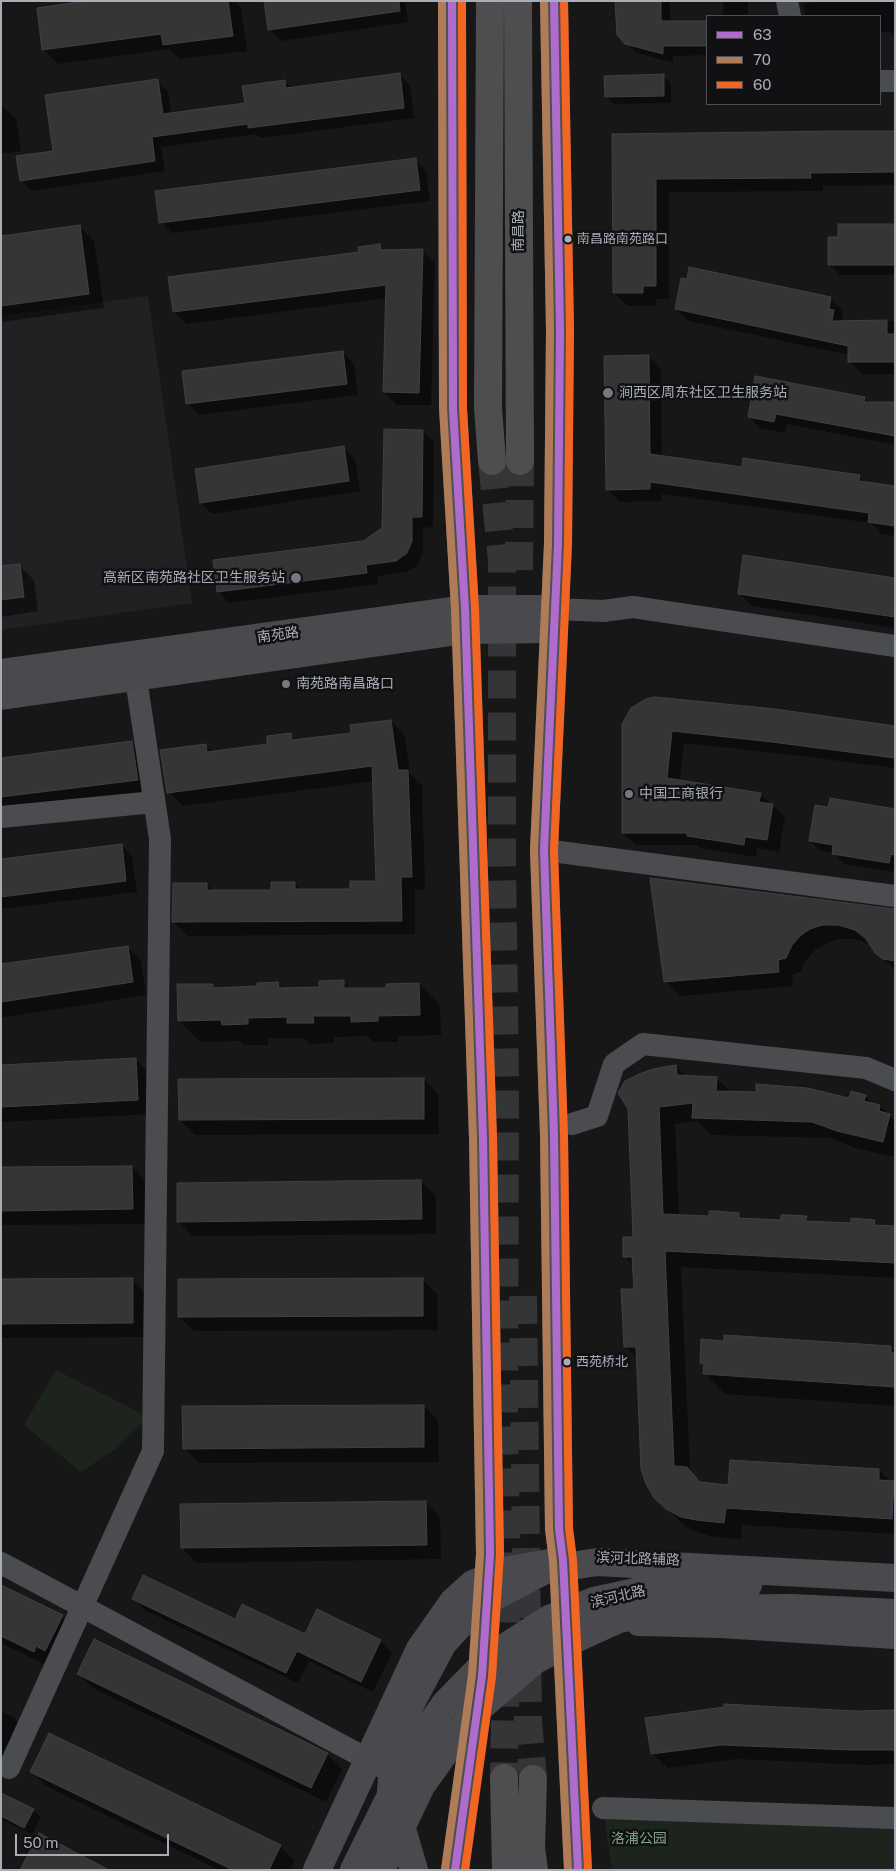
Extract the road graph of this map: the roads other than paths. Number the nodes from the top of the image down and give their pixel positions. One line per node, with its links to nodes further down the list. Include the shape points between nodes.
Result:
1 (452, 1): 12 (main road, via 453,408)
2 (490, 1): 9 (highway, via 488,408)
3 (518, 1): 10 (highway, 南昌路)
4 (554, 1): 11 (main road, via 560,330)
5 (787, 1): 6 (street)
6 (790, 15)
7 (881, 81): 8 (street)
8 (895, 81)
9 (492, 460)
10 (520, 461)
11 (554, 619): 12 (main road, 南苑路); 13 (street, via 633,607); 19 (main road)
12 (465, 620): 14 (main road, 南苑路); 15 (main road, 南苑路); 26 (main road, via 482,1138)
13 (895, 646)
14 (1, 673)
15 (135, 674): 16 (main road, 南苑路); 17 (street)
16 (1, 696)
17 (154, 802): 18 (street); 29 (street, via 160,839 153,1450)
18 (1, 817)
19 (544, 850): 20 (street); 23 (main road, via 554,1136 559,1529)
20 (895, 896)
21 (895, 1080): 22 (street, via 866,1068 644,1044 614,1064 596,1116)
22 (572, 1124)
23 (563, 1560): 25 (main road, 滨河北路辅路, via 581,1557); 26 (main road, 滨河北路辅路); 31 (main road)
24 (1, 1563): 29 (street)
25 (895, 1573)
26 (489, 1577): 33 (main road); 34 (main road, 滨河北路辅路, via 473,1584 453,1602 420,1649)
27 (895, 1578): 45 (main road, bridge, via 597,1562 545,1570 478,1605 443,1643 395,1733 391,1792)
28 (895, 1589): 42 (main road, 滨河北路, bridge, via 772,1585 658,1587 594,1601 549,1619 493,1655 445,1704 416,1745)
29 (82, 1606): 34 (street); 35 (street)
30 (895, 1613): 44 (main road, 滨河北路, bridge, via 792,1608 670,1609 620,1619 577,1638 535,1660 473,1713 421,1786)
31 (566, 1628): 32 (main road, via 634,1622 702,1623); 33 (main road); 49 (main road)
32 (895, 1634)
33 (482, 1676): 38 (main road, via 440,1725); 46 (main road)
34 (369, 1760): 38 (street); 41 (main road, 滨河北路辅路)
35 (9, 1768)
36 (504, 1778): 47 (highway)
37 (533, 1779): 48 (highway, via 531,1848)
38 (407, 1780): 43 (main road)
39 (603, 1808): 40 (street)
40 (895, 1818)
41 (317, 1870)
42 (354, 1870)
43 (370, 1870)
44 (381, 1870)
45 (414, 1870)
46 (454, 1870)
47 (506, 1870)
48 (534, 1870)
49 (578, 1870)

